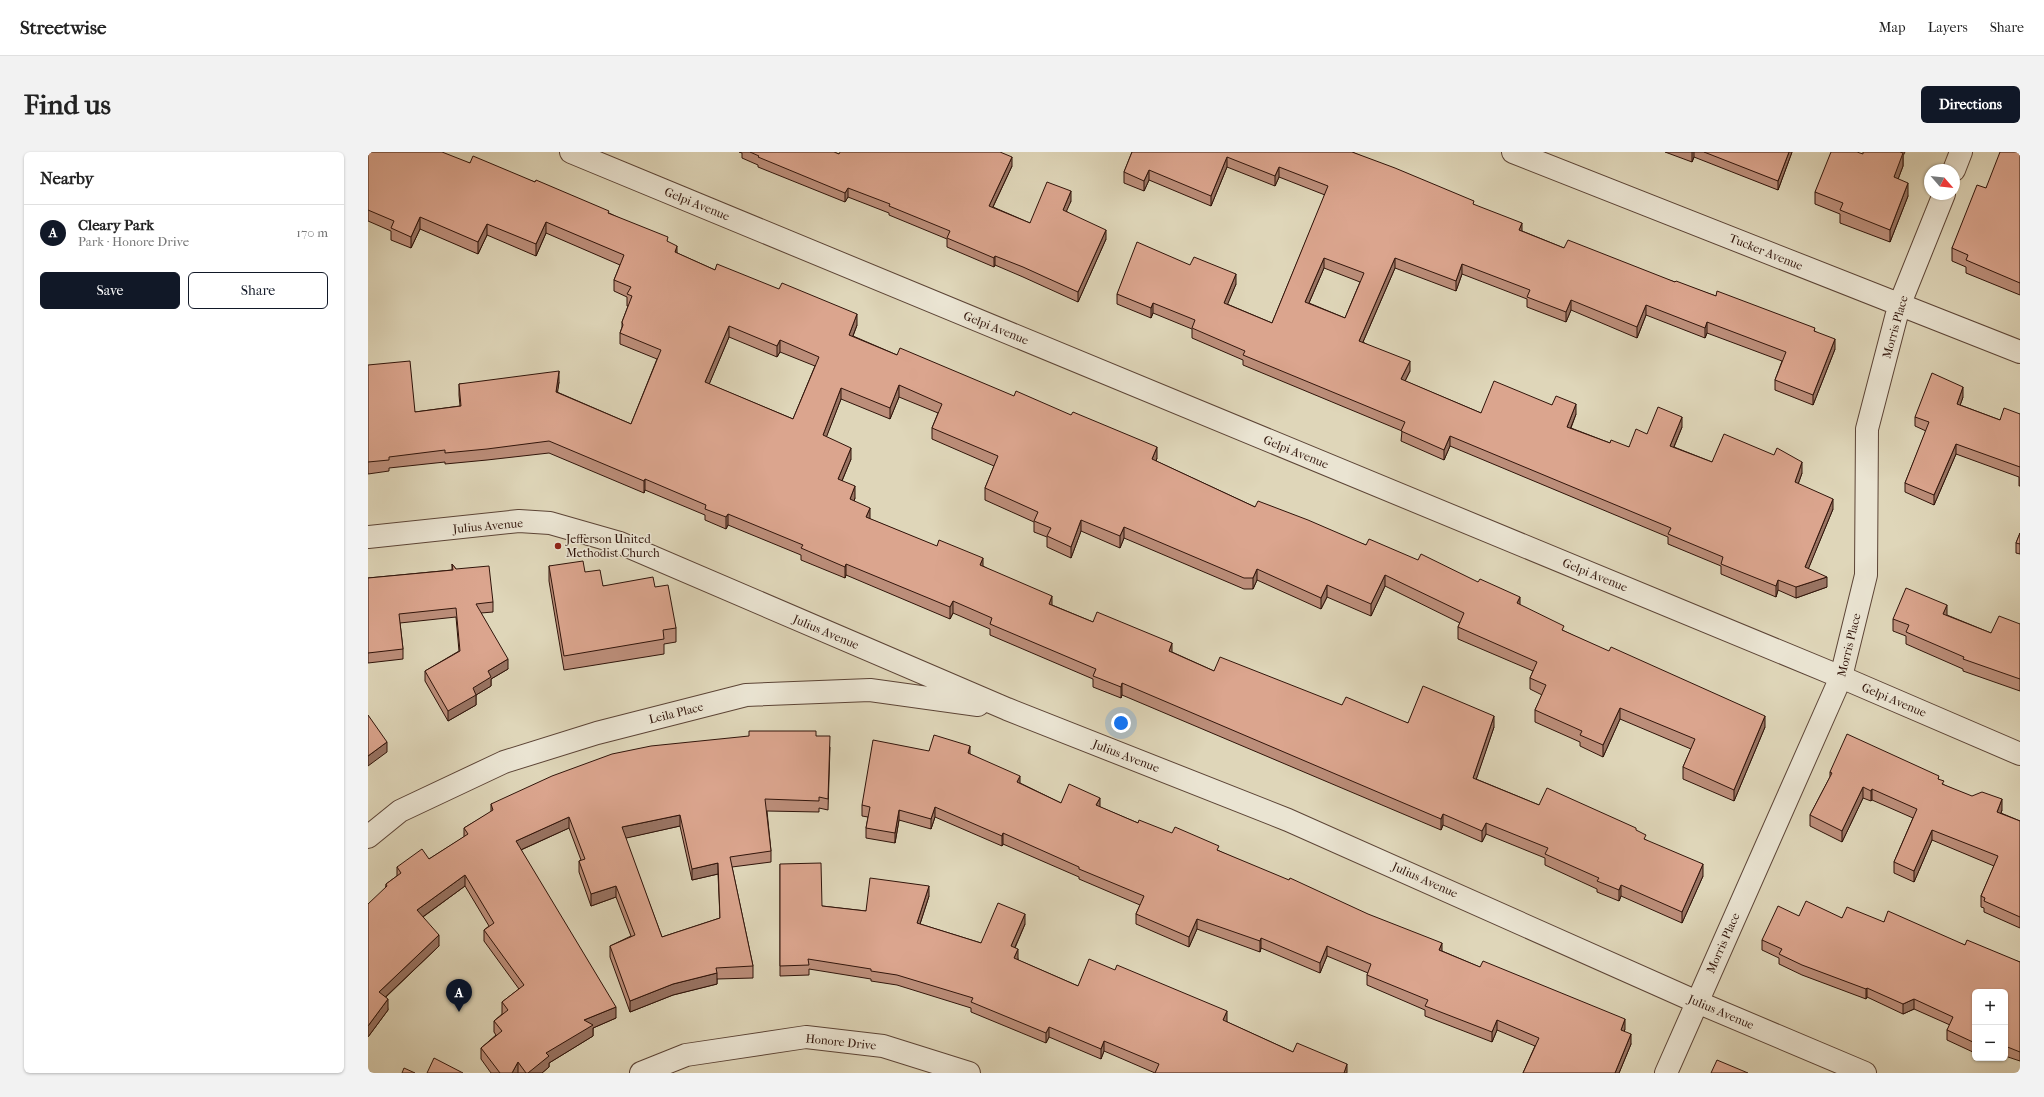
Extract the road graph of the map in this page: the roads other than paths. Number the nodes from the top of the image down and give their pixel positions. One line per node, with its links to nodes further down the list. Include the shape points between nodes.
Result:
1 (571, 152): 9 (street, Gelpi Avenue)
2 (1513, 152): 6 (street, Tucker Avenue)
3 (1961, 152): 4 (street)
4 (1956, 164)
5 (1942, 200): 6 (street, Morris Place)
6 (1899, 306): 7 (street, Tucker Avenue); 9 (street, Morris Place, via 1867,429 1866,575)
7 (2020, 352)
8 (368, 537): 10 (street, Julius Avenue, via 519,521 550,524 620,543)
9 (1841, 677): 11 (street, Gelpi Avenue); 13 (street, Morris Place)
10 (1007, 710): 12 (street, Leila Place, via 870,690 746,695 597,733 504,762 400,810); 13 (street, Julius Avenue, via 1288,820)
11 (2020, 754)
12 (368, 837)
13 (1697, 1002): 16 (street, Morris Place); 17 (street, Julius Avenue)
14 (641, 1073): 15 (street, Honore Drive, via 686,1055 806,1037 883,1046)
15 (969, 1073)
16 (1666, 1073)
17 (1864, 1073)

